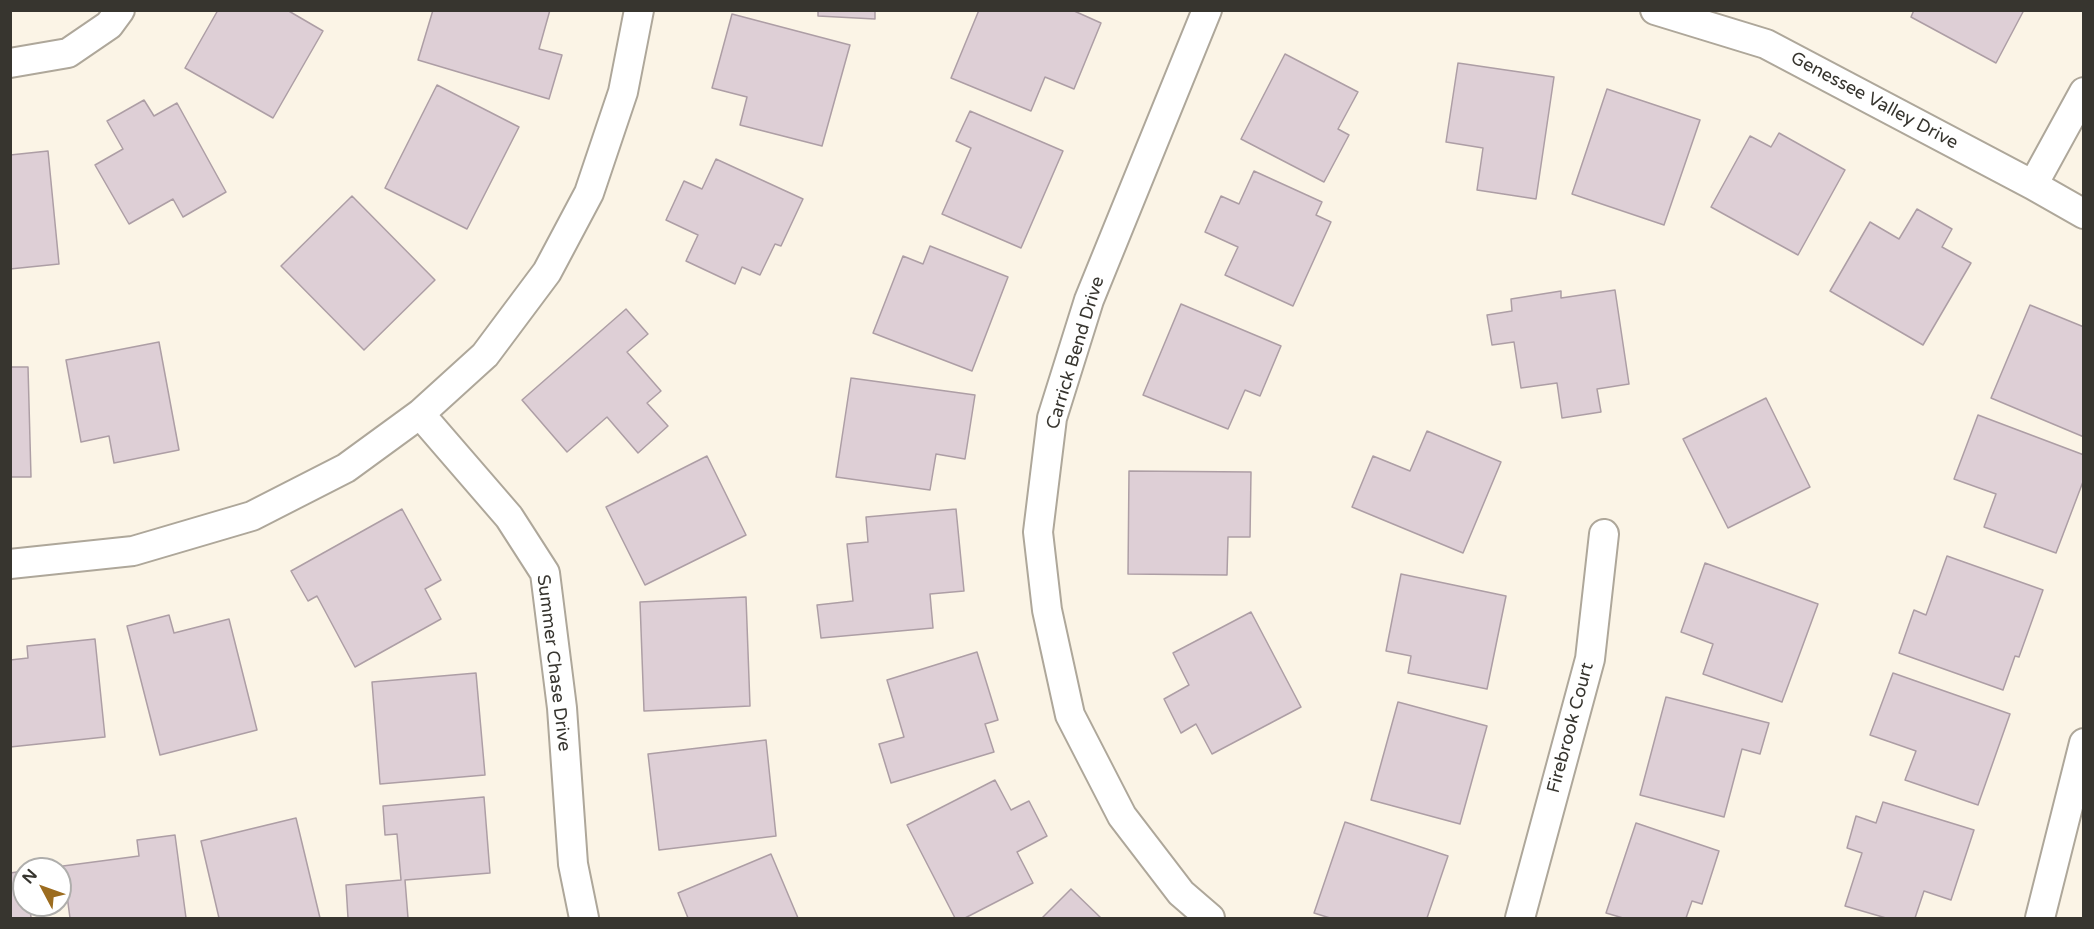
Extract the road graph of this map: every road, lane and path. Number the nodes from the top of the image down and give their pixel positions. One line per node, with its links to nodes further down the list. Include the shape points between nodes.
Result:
1 (639, 10): 9 (street, via 623,92 589,193 547,272 485,355)
2 (1207, 10): 14 (street, Carrick Bend Drive, via 1089,300 1052,418 1038,532 1047,610 1070,715 1122,816 1181,893)
3 (1655, 10): 7 (street, Genessee Valley Drive, via 1766,44)
4 (114, 18): 5 (street, via 68,53)
5 (10, 63)
6 (2084, 92): 7 (street)
7 (2032, 184): 8 (street, Genessee Valley Drive)
8 (2084, 214)
9 (420, 414): 11 (street, via 346,468 252,516 133,551); 13 (street, Summer Chase Drive, via 509,517 545,573 562,708 573,864)
10 (1604, 534): 15 (street, Firebrook Court, via 1590,659)
11 (10, 564)
12 (2084, 742): 16 (street)
13 (584, 918)
14 (1210, 918)
15 (1520, 918)
16 (2040, 918)

